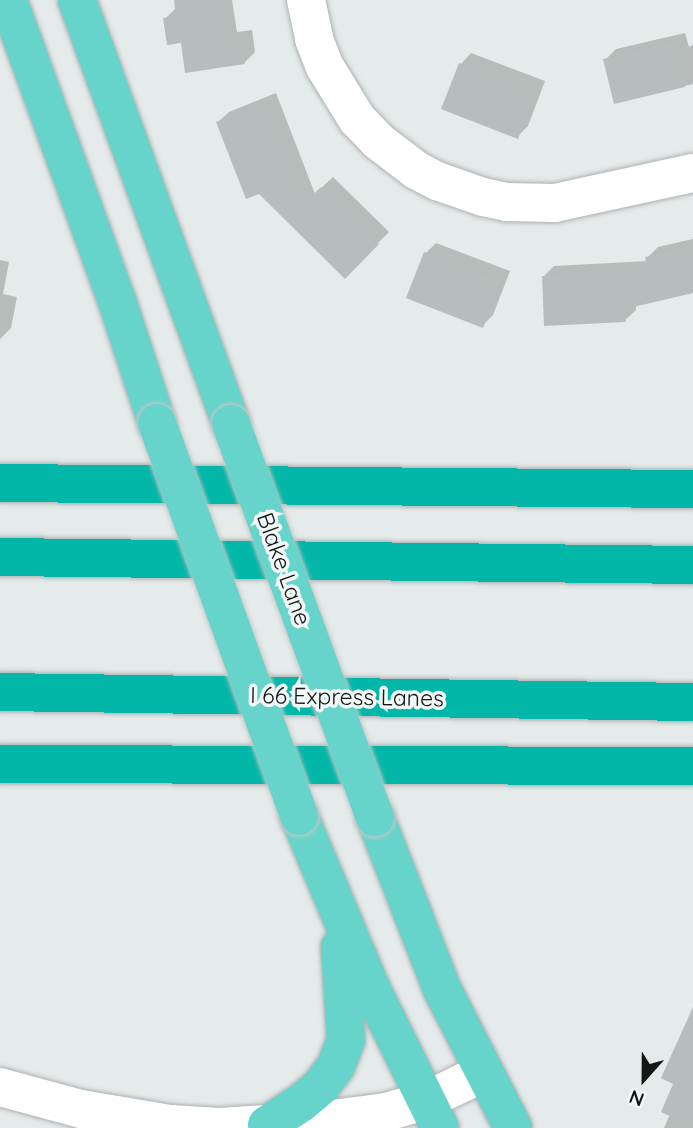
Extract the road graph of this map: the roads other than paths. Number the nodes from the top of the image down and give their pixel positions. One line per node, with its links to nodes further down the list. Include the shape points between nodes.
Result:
1 (8, 0): 13 (main road, bridge, via 299,816)
2 (77, 0): 14 (main road, Blake Lane, bridge, via 375,817 442,989)
3 (306, 0): 4 (street, via 325,67 357,118 378,141 437,181 483,197 555,203)
4 (693, 173)
5 (0, 483): 6 (highway)
6 (693, 489)
7 (0, 557): 8 (highway)
8 (693, 565)
9 (0, 692): 10 (highway, I 66 Express Lanes)
10 (693, 702)
11 (0, 764): 12 (highway)
12 (693, 766)
13 (335, 903): 16 (main road); 17 (main road, via 346,1040 337,1066 321,1086)
14 (483, 1073): 16 (street); 18 (main road, Blake Lane)
15 (0, 1087): 17 (street, via 81,1109 170,1124)
16 (432, 1115): 17 (street)
17 (268, 1126)
18 (513, 1128)

